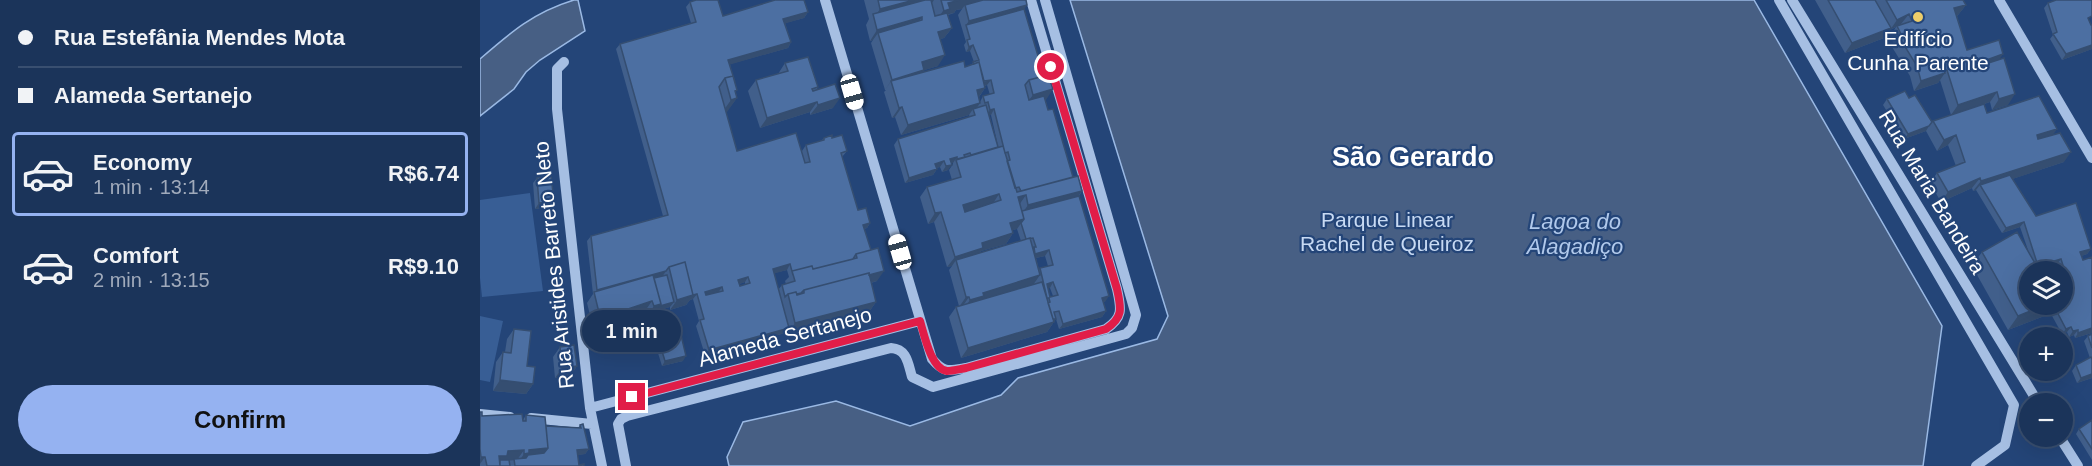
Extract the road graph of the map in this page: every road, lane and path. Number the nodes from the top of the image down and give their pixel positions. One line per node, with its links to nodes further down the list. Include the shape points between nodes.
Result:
1 (825, 0): 9 (street)
2 (1031, 0): 9 (street, via 1117,289 1119,316 1106,329 946,371 932,359)
3 (1045, 0): 16 (street, via 1136,315 1132,328 1126,334 933,387 912,377 903,352 891,348 627,416 618,424)
4 (1779, 0): 17 (street, via 2014,405 2005,446)
5 (1792, 0): 10 (street, Rua Maria Bandeira)
6 (1999, 0): 8 (street)
7 (564, 62): 11 (street, Rua Aristides Barreto Neto, via 557,69 557,109)
8 (2092, 158)
9 (920, 321): 11 (street, Alameda Sertanejo)
10 (2032, 393)
11 (590, 408): 13 (street, Rua Aristides Barreto Neto)
12 (480, 414): 13 (street)
13 (592, 424): 15 (street, Rua Aristides Barreto Neto)
14 (2067, 447): 18 (street)
15 (602, 466)
16 (626, 466)
17 (1976, 466)
18 (2078, 466)

